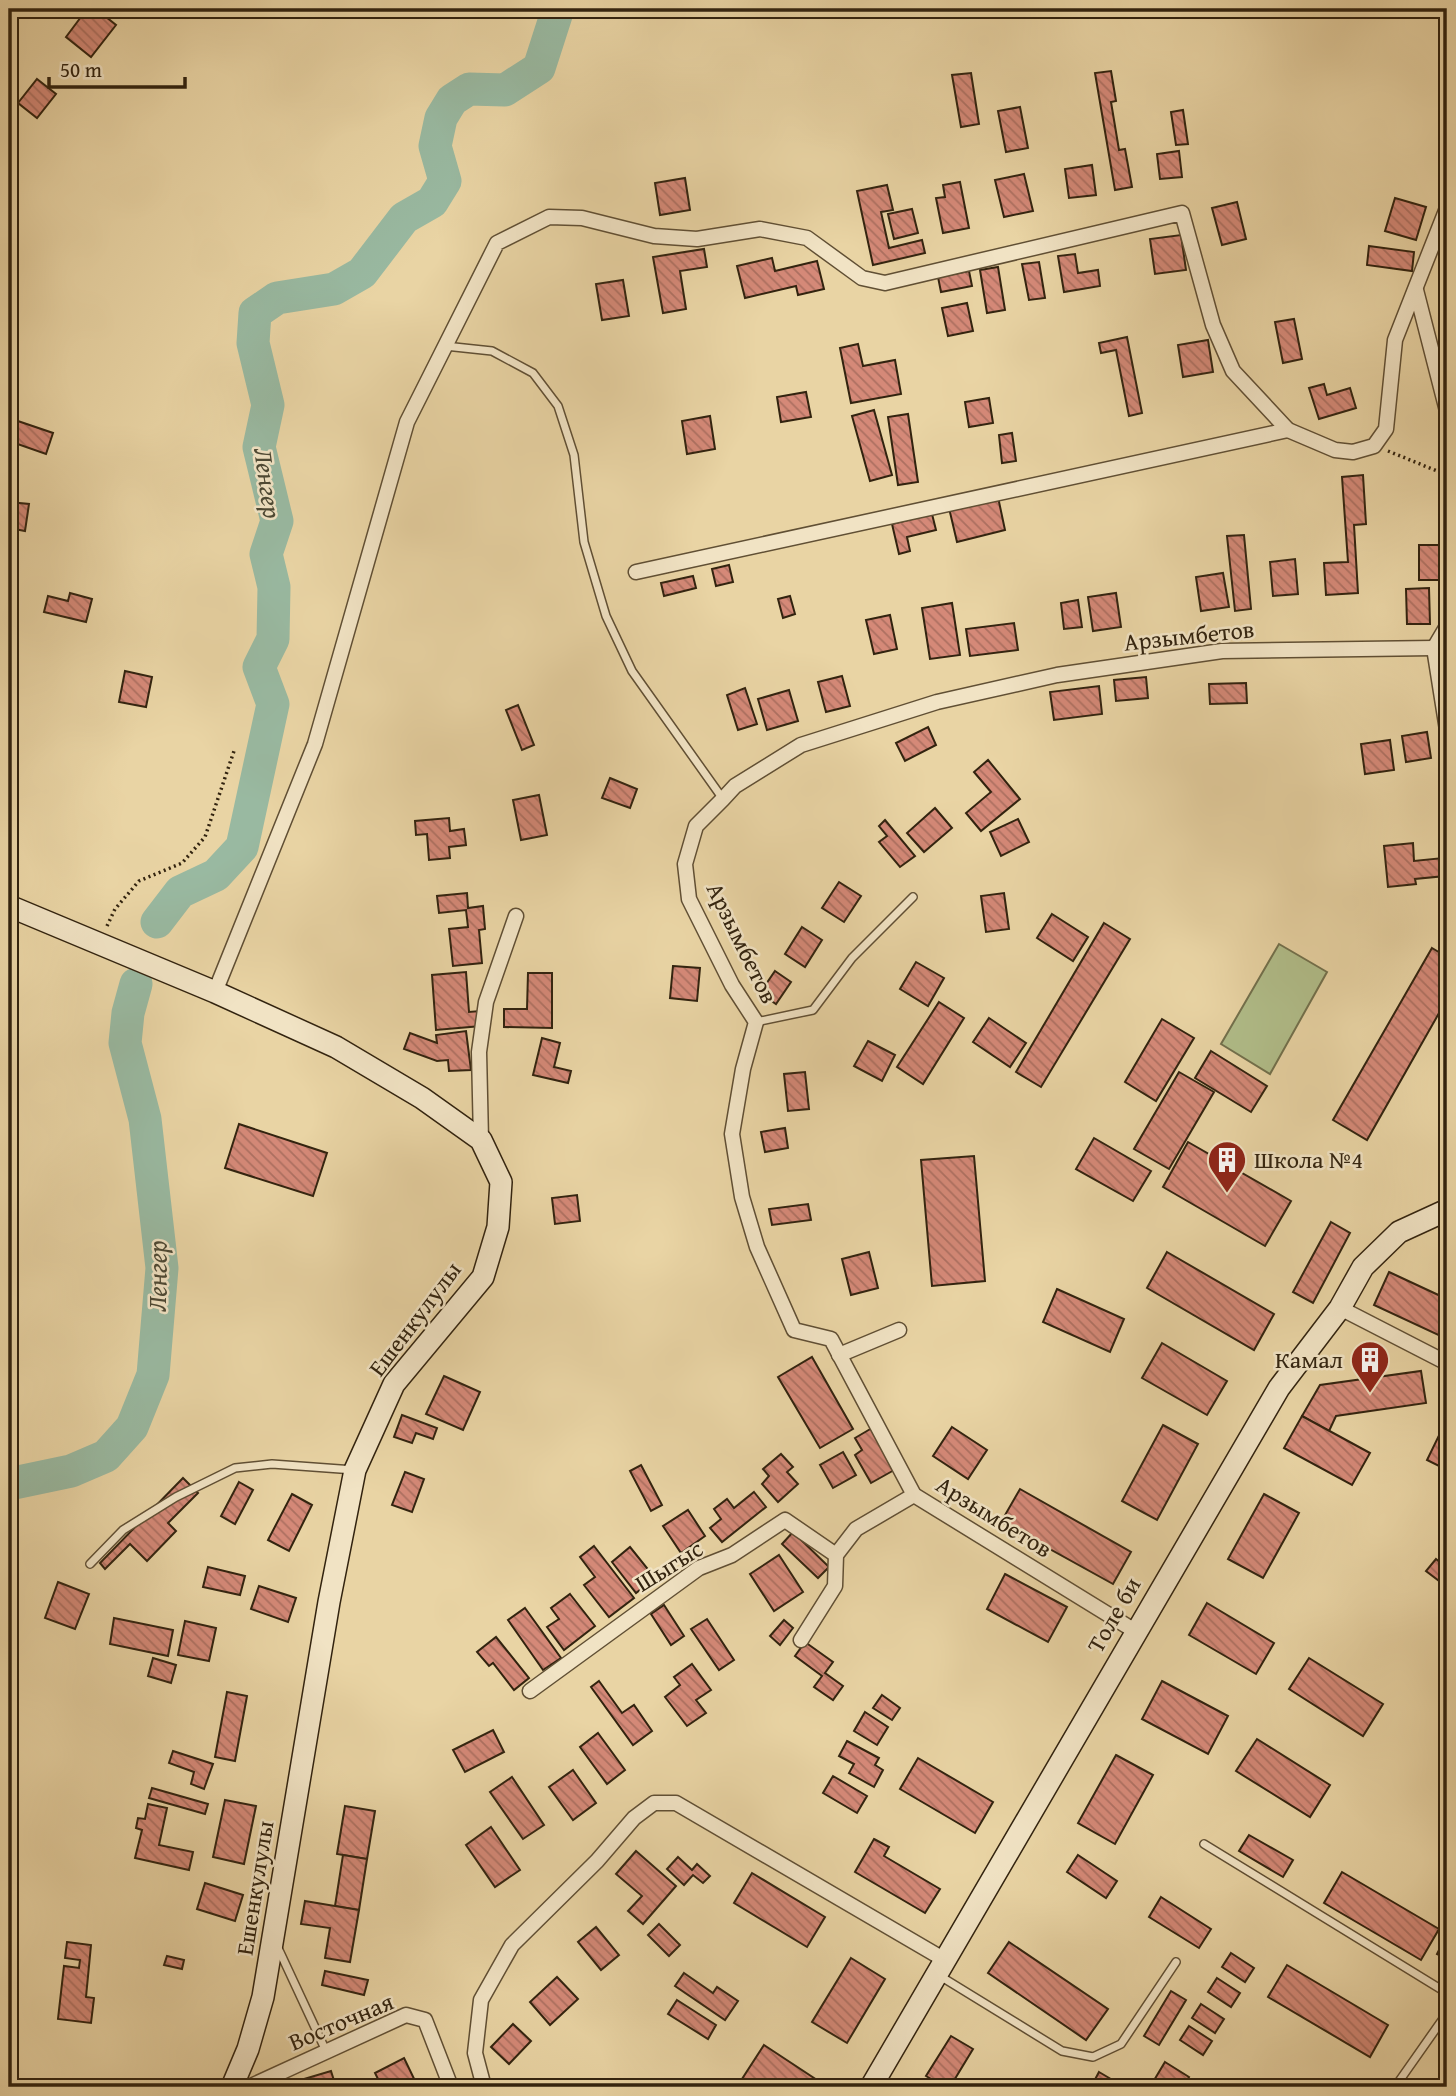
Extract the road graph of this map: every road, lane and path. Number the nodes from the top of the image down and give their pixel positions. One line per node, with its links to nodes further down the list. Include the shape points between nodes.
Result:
1 (1447, 208): 2 (street)
2 (1416, 290): 4 (street); 6 (street, via 1395,340 1386,429)
3 (445, 346): 5 (street, via 496,243 549,217 582,218 665,237 697,239 760,229 807,238 862,278 885,283 1182,213 1213,325 1233,371); 14 (lane, via 492,351 523,367 558,406 574,456 584,542 606,616 632,671); 19 (street, via 407,422 315,744)
4 (1447, 411)
5 (1288, 430): 6 (street, via 1335,450 1353,453); 8 (street)
6 (1374, 446): 7 (path)
7 (1447, 475)
8 (636, 572)
9 (1447, 626): 10 (street)
10 (1434, 648): 11 (street); 14 (street, Арзымбетов, via 1222,650 1057,675 937,702 801,745 735,786)
11 (1447, 730): 12 (lane)
12 (1447, 748)
13 (234, 751): 18 (path, via 205,837 182,863 139,881 115,909)
14 (723, 799): 20 (street, Арзымбетов, via 696,827 685,864 690,899 732,985)
15 (913, 897): 20 (lane, via 852,958 813,1010)
16 (9, 906): 18 (street, Ешенкулулы)
17 (516, 916): 21 (street, via 486,1002 480,1052)
18 (99, 943): 19 (street, Ешенкулулы)
19 (215, 992): 21 (street, Ешенкулулы, via 336,1047 422,1098)
20 (756, 1022): 25 (street, Арзымбетов, via 732,1134 742,1197 757,1247 794,1330 831,1339)
21 (481, 1140): 27 (street, Ешенкулулы, via 501,1182 498,1227 483,1277 394,1384)
22 (1447, 1210): 23 (street, Толе би, via 1399,1232 1363,1267)
23 (1340, 1308): 26 (street); 31 (street, Толе би, via 1279,1388)
24 (899, 1330): 25 (street)
25 (839, 1355): 28 (street, Арзымбетов)
26 (1447, 1363)
27 (355, 1470): 30 (lane, via 272,1464 235,1468 123,1530); 35 (street, Ешенкулулы)
28 (914, 1495): 29 (street, via 856,1529); 31 (street, Арзымбетов)
29 (836, 1555): 32 (street, via 835,1586); 33 (street, Шыгыс, via 785,1520 732,1555 699,1568)
30 (90, 1564)
31 (1135, 1631): 37 (street, Толе би)
32 (801, 1640)
33 (530, 1691)
34 (1205, 1844): 38 (lane)
35 (273, 1938): 40 (lane); 41 (street, Ешенкулулы, via 263,1997)
36 (1176, 1962): 37 (lane, via 1121,2044 1093,2057 1062,2051)
37 (941, 1967): 44 (street, via 676,1803 654,1803 634,1818 512,1945 481,2000 475,2053); 45 (street, Толе би)
38 (1447, 1993)
39 (1447, 2013): 46 (lane)
40 (327, 2052): 42 (street, Восточная); 43 (street, Восточная, via 406,2015 425,2020)
41 (232, 2087)
42 (249, 2087)
43 (451, 2087)
44 (484, 2087)
45 (871, 2087)
46 (1395, 2087)

